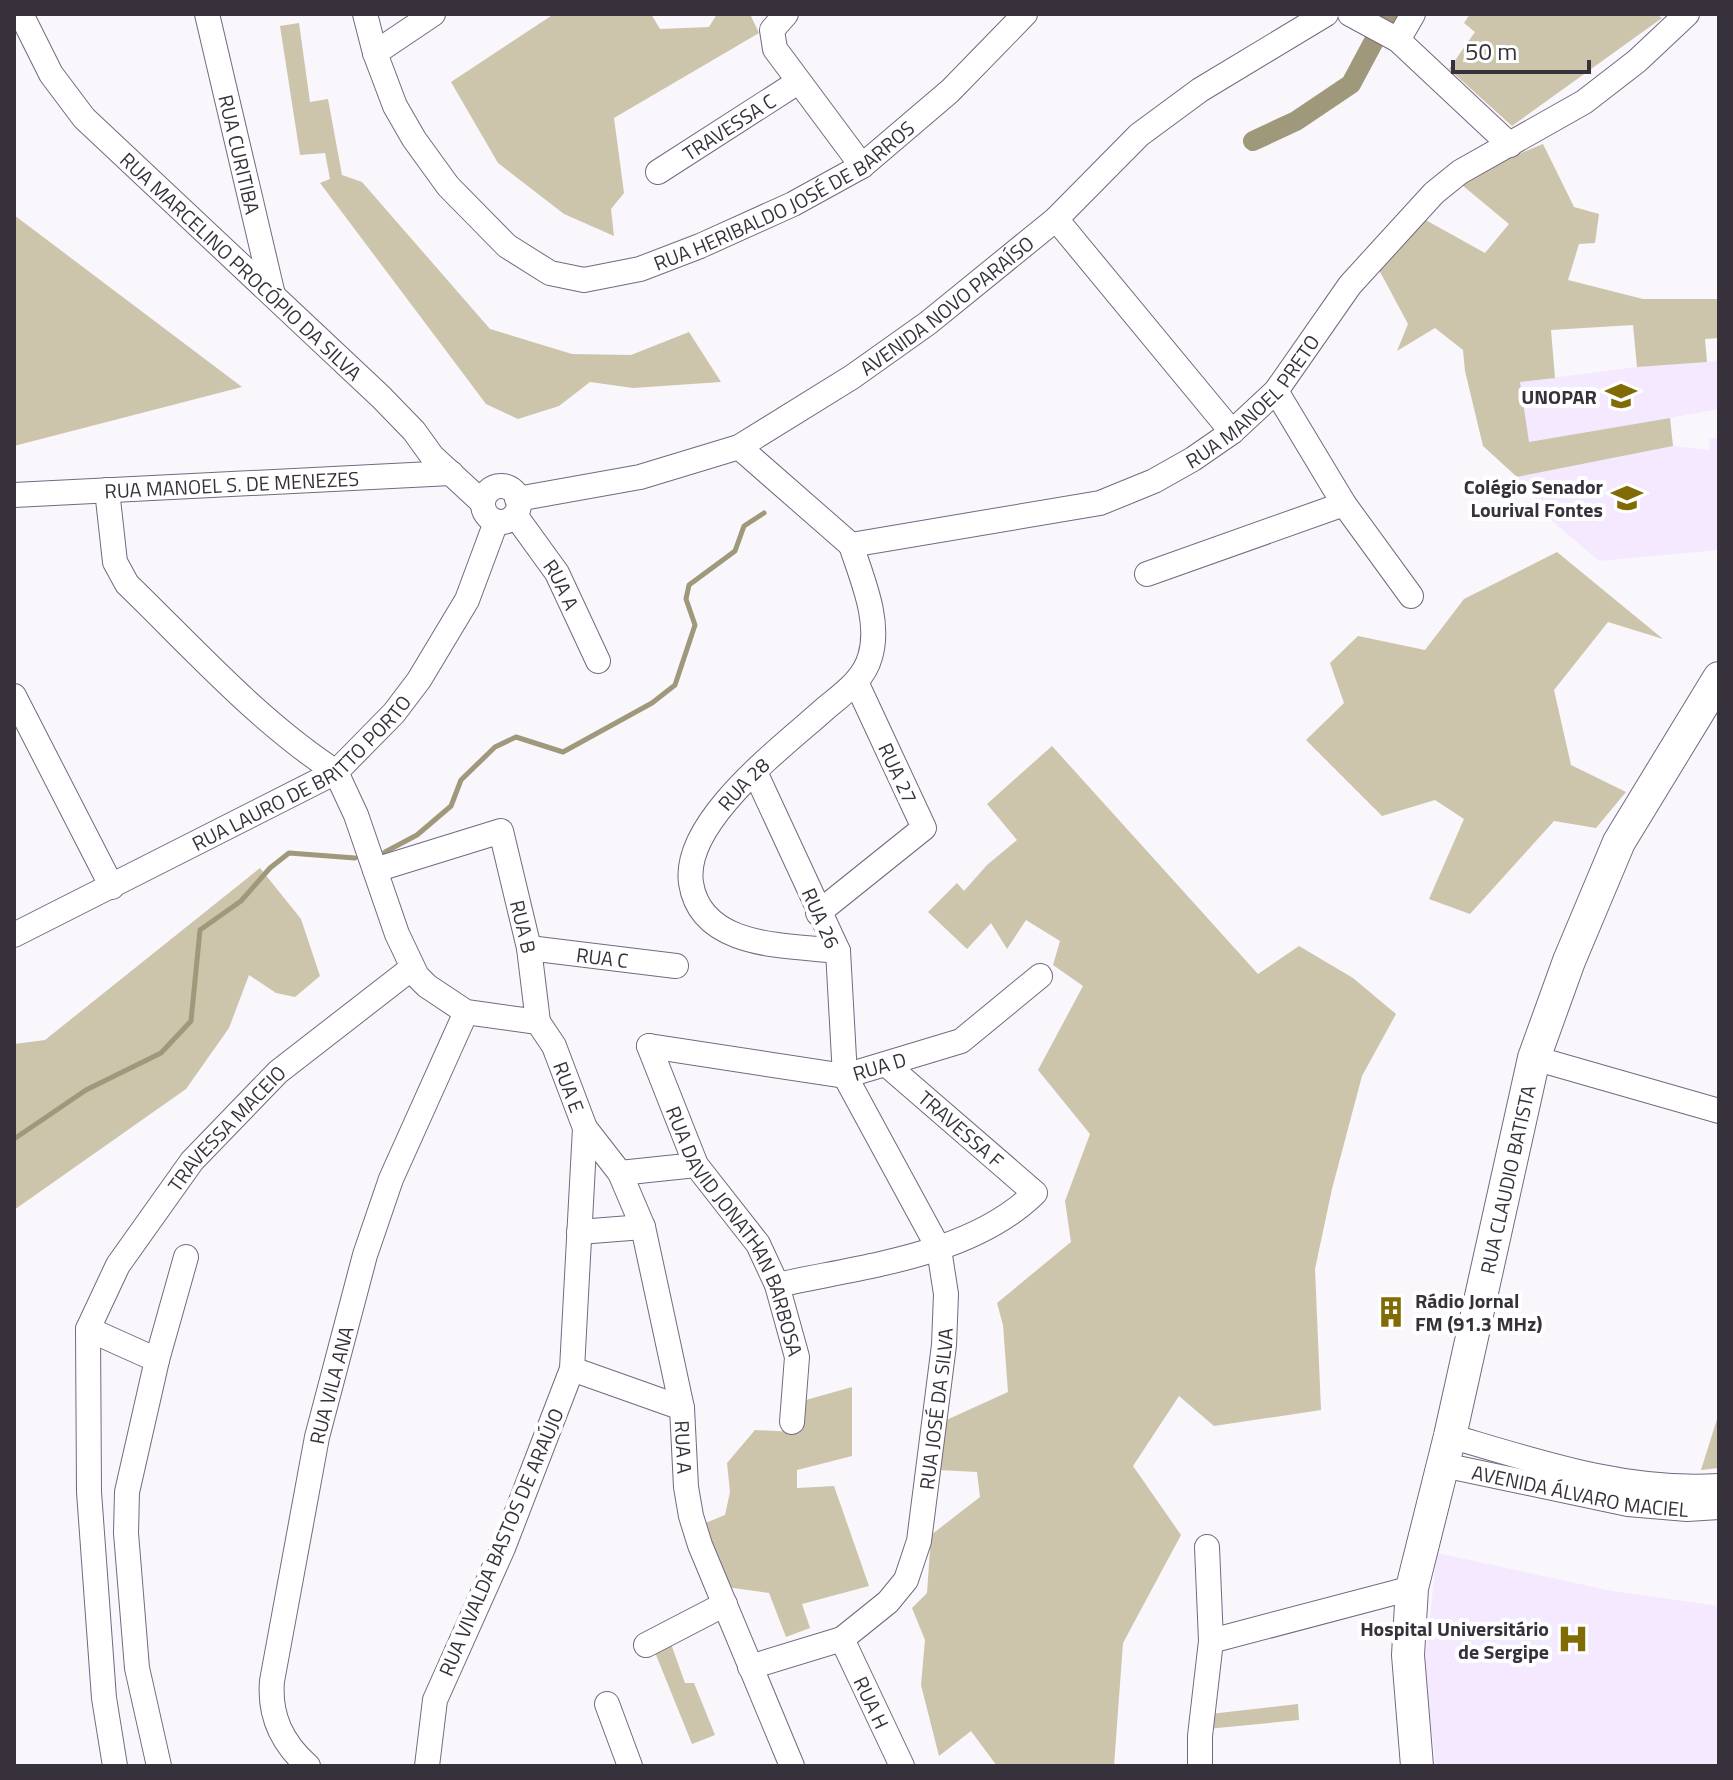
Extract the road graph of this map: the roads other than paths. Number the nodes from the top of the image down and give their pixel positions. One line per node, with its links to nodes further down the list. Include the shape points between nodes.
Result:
1 (21, 14): 18 (street, RUA MARCELINO PROCÓPIO DA SILVA, via 51,74 84,118)
2 (207, 14): 18 (street, RUA CURITIBA)
3 (365, 14): 12 (street, RUA HERIBALDO JOSÉ DE BARROS)
4 (433, 14): 12 (street)
5 (1025, 14): 15 (street, RUA HERIBALDO JOSÉ DE BARROS, via 950,91)
6 (1326, 14): 17 (street, AVENIDA NOVO PARAÍSO, via 1200,90 1139,135)
7 (1350, 14): 11 (street)
8 (1413, 14): 11 (street)
9 (1687, 14): 14 (street, RUA MANOEL PRETO, via 1584,102)
10 (781, 18): 13 (street, via 771,33 773,44)
11 (1385, 29): 14 (street)
12 (375, 53): 15 (street, RUA HERIBALDO JOSÉ DE BARROS, via 395,106 448,186 507,246 563,277 616,275 700,246)
13 (798, 82): 15 (street); 16 (street, TRAVESSA C)
14 (1510, 145): 19 (street, RUA MANOEL PRETO, via 1434,193 1350,285)
15 (862, 166)
16 (658, 172)
17 (1056, 219): 20 (street); 21 (street, AVENIDA NOVO PARAÍSO, via 928,323)
18 (273, 295): 22 (street, RUA MARCELINO PROCÓPIO DA SILVA, via 381,397)
19 (1276, 391): 20 (street, RUA MANOEL PRETO); 25 (street)
20 (1232, 432): 27 (street, RUA MANOEL PRETO, via 1154,481 1100,503)
21 (739, 447): 26 (street, AVENIDA NOVO PARAÍSO); 27 (street)
22 (451, 473): 23 (street, RUA MANOEL S. DE MENEZES); 26 (street, RUA MARCELINO PROCÓPIO DA SILVA)
23 (107, 490): 24 (street, RUA MANOEL S. DE MENEZES); 34 (street, via 115,562 127,584 273,725)
24 (14, 495)
25 (1344, 504): 28 (street); 29 (street)
26 (503, 510): 30 (street, RUA A, via 557,573); 34 (street, RUA LAURO DE BRITTO PORTO, via 467,600 419,680)
27 (851, 545): 32 (street, RUA 28, via 873,621 870,658)
28 (1147, 574)
29 (1411, 596)
30 (598, 661)
31 (1719, 678): 48 (main road, RUA CLAUDIO BATISTA, via 1619,842)
32 (856, 682): 35 (street, RUA 28); 38 (street, RUA 27, via 924,828)
33 (14, 696): 37 (street)
34 (336, 772): 36 (street); 37 (street, RUA LAURO DE BRITTO PORTO)
35 (755, 772): 38 (street, RUA 26); 41 (street, RUA 28, via 697,841 690,862 692,892 707,919 723,930 762,942)
36 (375, 870): 40 (street, RUA B, via 501,831); 43 (street)
37 (112, 887): 39 (street, RUA LAURO DE BRITTO PORTO)
38 (818, 913): 41 (street, RUA 26)
39 (14, 935)
40 (529, 948): 42 (street, RUA C); 46 (street, RUA B)
41 (838, 951): 50 (street, RUA 26)
42 (676, 966)
43 (412, 968): 45 (street, via 427,986); 60 (street, TRAVESSA MACEIO, via 278,1072 192,1161 118,1265)
44 (1040, 976): 49 (street, RUA D, via 961,1041)
45 (466, 1012): 46 (street); 78 (street, RUA VILA ANA, via 389,1186 365,1255 317,1437 270,1704 288,1746)
46 (538, 1022): 52 (street, RUA E, via 554,1046)
47 (649, 1046): 50 (street, RUA D); 53 (street, RUA DAVID JONATHAN BARBOSA)
48 (1534, 1058): 51 (street); 65 (main road, RUA CLAUDIO BATISTA)
49 (887, 1065): 50 (street, RUA D); 57 (street, TRAVESSA F, via 1035,1193 992,1227)
50 (845, 1076): 57 (street, RUA JOSÉ DA SILVA)
51 (1718, 1109)
52 (585, 1128): 54 (street, RUA A); 56 (street, RUA VIVALDA BASTOS DE ARAÚJO)
53 (696, 1165): 54 (street); 59 (street, RUA DAVID JONATHAN BARBOSA, via 758,1244)
54 (620, 1173): 55 (street, RUA A)
55 (643, 1227): 56 (street); 63 (street, RUA A)
56 (579, 1232): 62 (street, RUA VIVALDA BASTOS DE ARAÚJO)
57 (939, 1249): 59 (street); 71 (street, RUA JOSÉ DA SILVA, via 946,1318 919,1541 901,1587)
58 (186, 1257): 61 (street)
59 (777, 1285): 64 (street, RUA DAVID JONATHAN BARBOSA, via 797,1357)
60 (88, 1329): 61 (street); 76 (street, TRAVESSA MACEIO, via 89,1492 104,1698)
61 (157, 1360): 77 (street, via 127,1492 126,1533 137,1668)
62 (572, 1369): 63 (street); 79 (street, RUA VIVALDA BASTOS DE ARAÚJO, via 503,1548 435,1700)
63 (682, 1408): 70 (street, RUA A, via 691,1516)
64 (792, 1422)
65 (1446, 1450): 66 (street, AVENIDA ÁLVARO MACIEL, via 1597,1477 1676,1487); 67 (street, AVENIDA ÁLVARO MACIEL, via 1628,1504); 69 (main road, RUA CLAUDIO BATISTA)
66 (1719, 1486)
67 (1719, 1507)
68 (1207, 1547): 72 (street)
69 (1412, 1588): 72 (street); 84 (main road, RUA CLAUDIO BATISTA, via 1408,1655)
70 (725, 1604): 73 (street); 74 (street, RUA A)
71 (842, 1639): 74 (street, RUA JOSÉ DA SILVA); 82 (street, RUA H)
72 (1211, 1641): 83 (street)
73 (646, 1645)
74 (750, 1667): 81 (street, RUA A)
75 (607, 1704): 80 (street)
76 (115, 1766)
77 (159, 1766)
78 (308, 1766)
79 (427, 1766)
80 (630, 1766)
81 (792, 1766)
82 (902, 1766)
83 (1200, 1766)
84 (1417, 1766)

